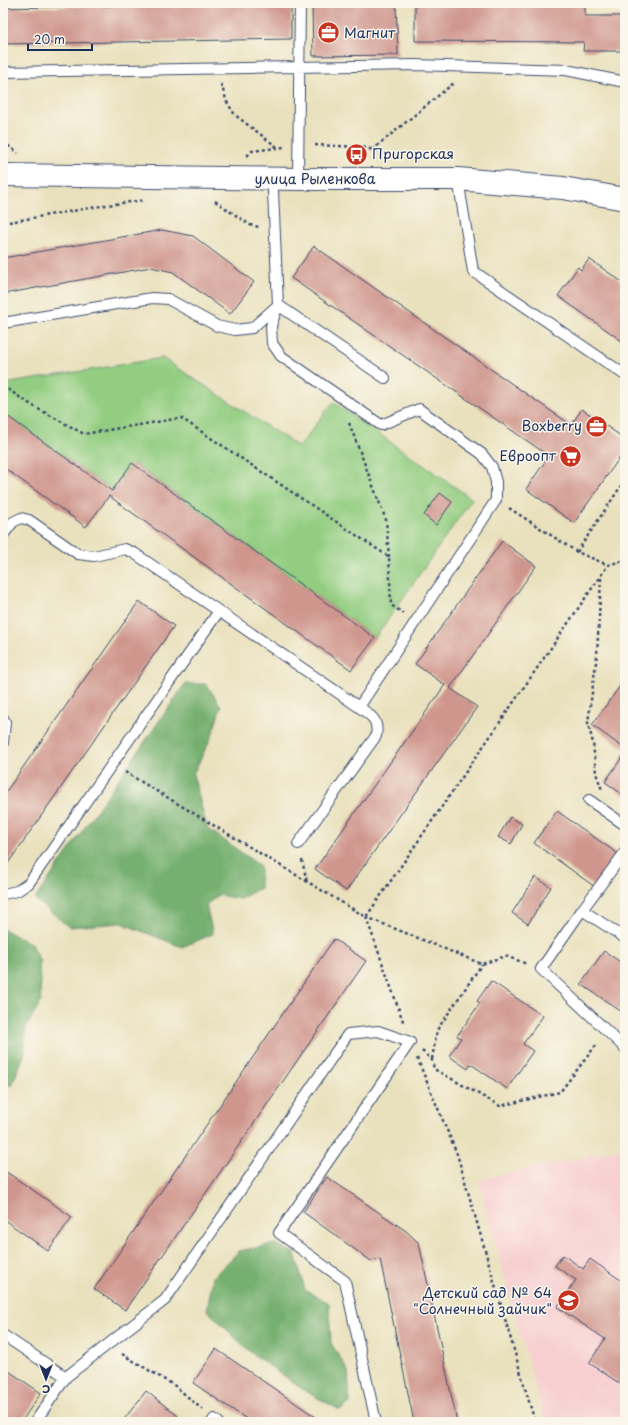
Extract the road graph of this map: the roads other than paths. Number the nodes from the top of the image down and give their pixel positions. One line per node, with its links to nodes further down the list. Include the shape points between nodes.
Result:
1 (300, 3): 2 (lane)
2 (300, 68): 3 (lane); 4 (lane, via 416,66 566,70); 7 (lane)
3 (3, 72)
4 (625, 82)
5 (3, 175): 6 (street, улица Рыленкова)
6 (273, 179): 7 (street, улица Рыленкова); 10 (lane)
7 (298, 179): 8 (street, улица Рыленкова)
8 (458, 179): 9 (street, улица Рыленкова, via 563,188); 12 (lane, via 473,271)
9 (625, 199)
10 (278, 305): 11 (lane, via 252,328 235,330 217,326 168,299 152,298); 13 (lane); 16 (lane, via 271,326 272,343 281,356 381,425 418,409 482,454 492,467 496,482 496,500)
11 (3, 323)
12 (625, 375)
13 (385, 378)
14 (3, 535): 15 (lane, via 13,522 21,518 28,520 78,554 94,556 125,549)
15 (219, 611): 16 (lane); 23 (lane, via 29,883 17,891)
16 (359, 706): 21 (lane, via 374,718 378,727 376,736)
17 (3, 718): 18 (lane)
18 (3, 743)
19 (589, 800): 20 (lane)
20 (625, 825)
21 (298, 844)
22 (625, 852): 24 (lane)
23 (3, 894)
24 (582, 910): 25 (lane); 26 (lane, via 541,969)
25 (625, 938)
26 (625, 1048)
27 (3, 1335): 28 (lane)
28 (66, 1377): 29 (lane); 30 (lane, via 165,1300 348,1034 378,1031 410,1042 279,1233 346,1281)
29 (35, 1422)
30 (376, 1422)

